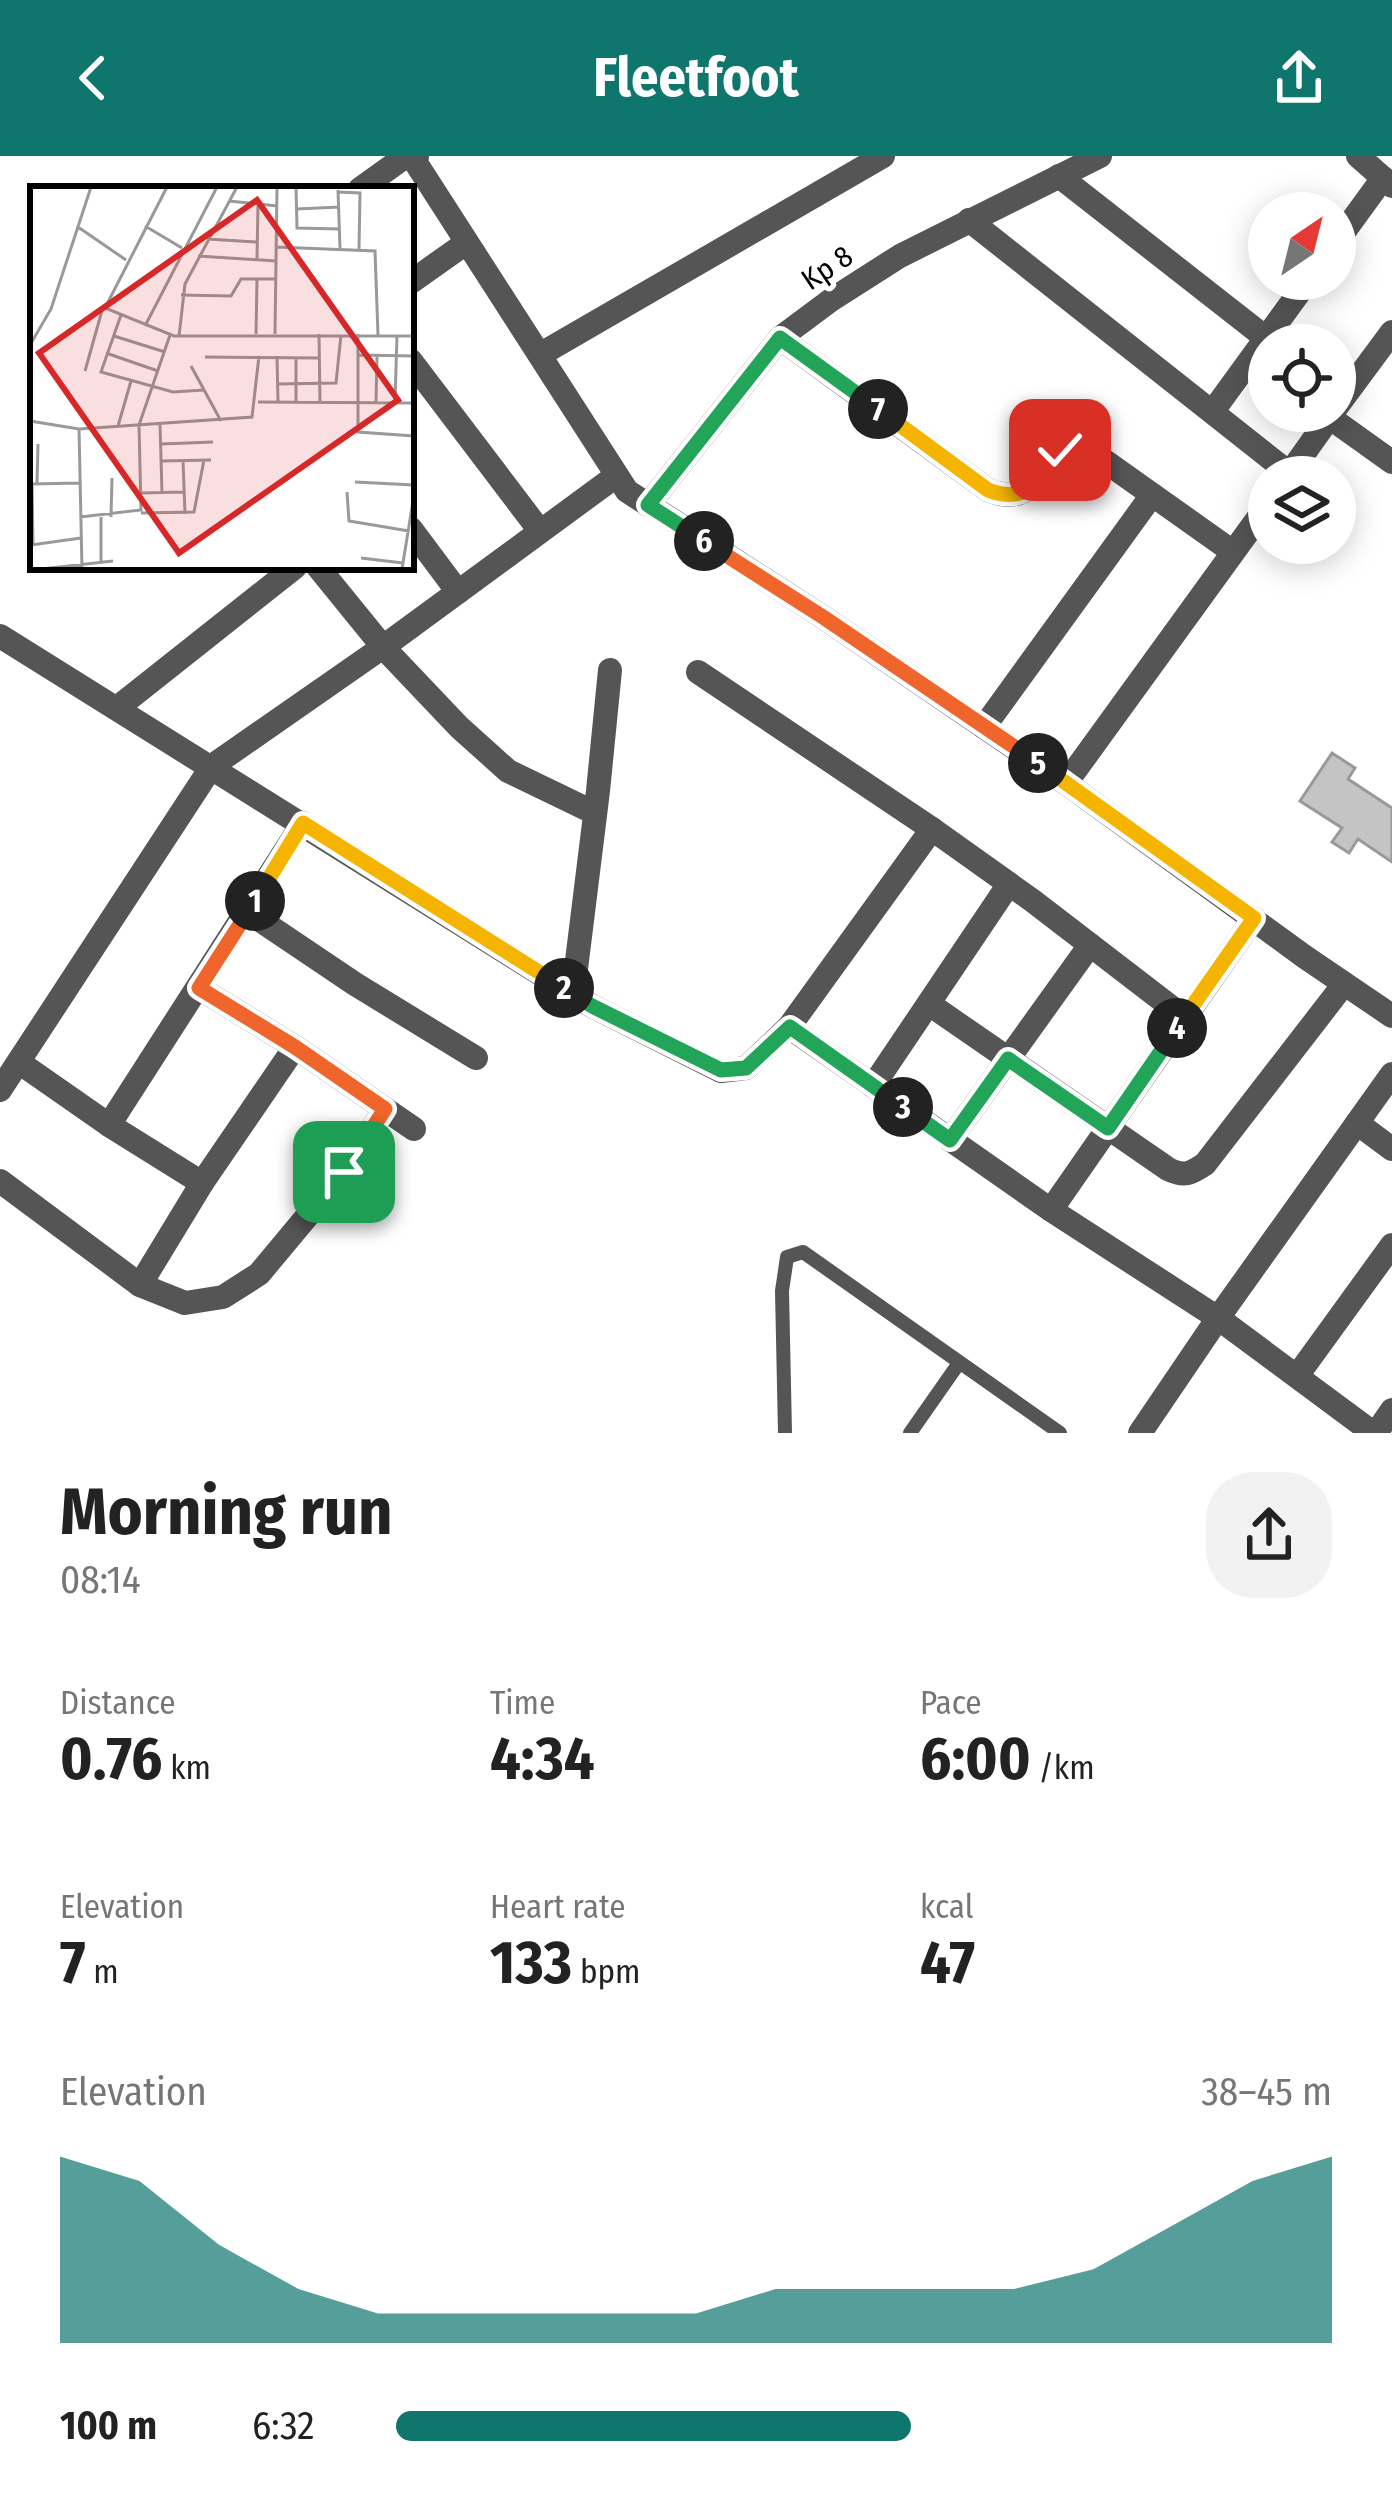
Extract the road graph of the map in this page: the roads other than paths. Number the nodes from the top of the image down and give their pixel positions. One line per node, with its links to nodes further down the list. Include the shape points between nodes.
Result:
1 (406, 156): 8 (street)
2 (417, 156): 11 (street)
3 (883, 156): 16 (street)
4 (1100, 156): 6 (street, Kp 8)
5 (1358, 156): 7 (street)
6 (1059, 176): 10 (street, Kp 8); 13 (street)
7 (1388, 182): 9 (street)
8 (364, 186)
9 (1356, 219)
10 (969, 220): 15 (street, Kp 8, via 900,256); 20 (street)
11 (466, 243): 12 (street); 16 (street)
12 (414, 279)
13 (1248, 324)
14 (1392, 332): 19 (street)
15 (780, 338): 25 (street, via 988,490 1018,496 1071,444); 26 (street, Kp 8)
16 (541, 354): 24 (street)
17 (1248, 363): 20 (street)
18 (414, 365): 27 (street)
19 (1356, 381)
20 (1213, 411): 22 (street)
21 (1356, 431): 23 (street)
22 (1266, 456)
23 (1392, 462)
24 (616, 476): 26 (street); 27 (street)
25 (1152, 495): 30 (street); 39 (street)
26 (648, 505): 39 (street)
27 (540, 531): 33 (street)
28 (1248, 532): 30 (street)
29 (414, 533): 33 (street)
30 (1233, 552): 41 (street)
31 (291, 570): 38 (street)
32 (320, 570): 35 (street)
33 (458, 592): 35 (street)
34 (0, 636): 38 (street)
35 (383, 647): 40 (street); 42 (street, via 508,771)
36 (610, 670): 42 (street)
37 (698, 672): 44 (street)
38 (117, 708): 40 (street)
39 (984, 727): 41 (street)
40 (212, 766): 43 (street); 59 (street)
41 (1066, 783): 47 (street)
42 (595, 813): 51 (street)
43 (303, 823): 46 (street); 51 (street)
44 (932, 829): 45 (street); 55 (street)
45 (1009, 884): 48 (street); 52 (street)
46 (248, 912): 50 (street); 57 (street)
47 (1254, 918): 49 (street); 54 (street)
48 (1090, 945): 54 (street); 58 (street)
49 (1344, 984): 53 (street); 66 (street, via 1192,1174 1168,1169)
50 (199, 988): 56 (street); 65 (street)
51 (572, 993): 55 (street, via 721,1070 746,1068)
52 (929, 1004): 58 (street); 61 (street)
53 (1392, 1016)
54 (1184, 1017): 66 (street)
55 (790, 1027): 61 (street)
56 (295, 1047): 63 (street); 71 (street)
57 (476, 1058)
58 (1008, 1059): 66 (street); 68 (street)
59 (20, 1063): 62 (street); 65 (street)
60 (1392, 1074): 64 (street)
61 (873, 1086): 68 (street)
62 (0, 1090)
63 (385, 1109): 67 (street); 74 (street, via 259,1274 223,1297 185,1304)
64 (1357, 1123): 69 (street); 75 (street)
65 (110, 1126): 71 (street)
66 (1108, 1128): 72 (street)
67 (414, 1129)
68 (950, 1140): 72 (street)
69 (1392, 1149)
70 (0, 1181): 74 (street)
71 (202, 1183): 74 (street)
72 (1051, 1210): 75 (street)
73 (1392, 1245): 77 (street)
74 (140, 1286)
75 (1218, 1318): 77 (street); 82 (street)
76 (958, 1363): 79 (lane, via 795,1252 787,1257 782,1291); 80 (lane); 81 (lane)
77 (1297, 1376): 83 (street)
78 (1392, 1410): 83 (street)
79 (784, 1433)
80 (910, 1433)
81 (1060, 1433)
82 (1140, 1433)
83 (1374, 1433)

